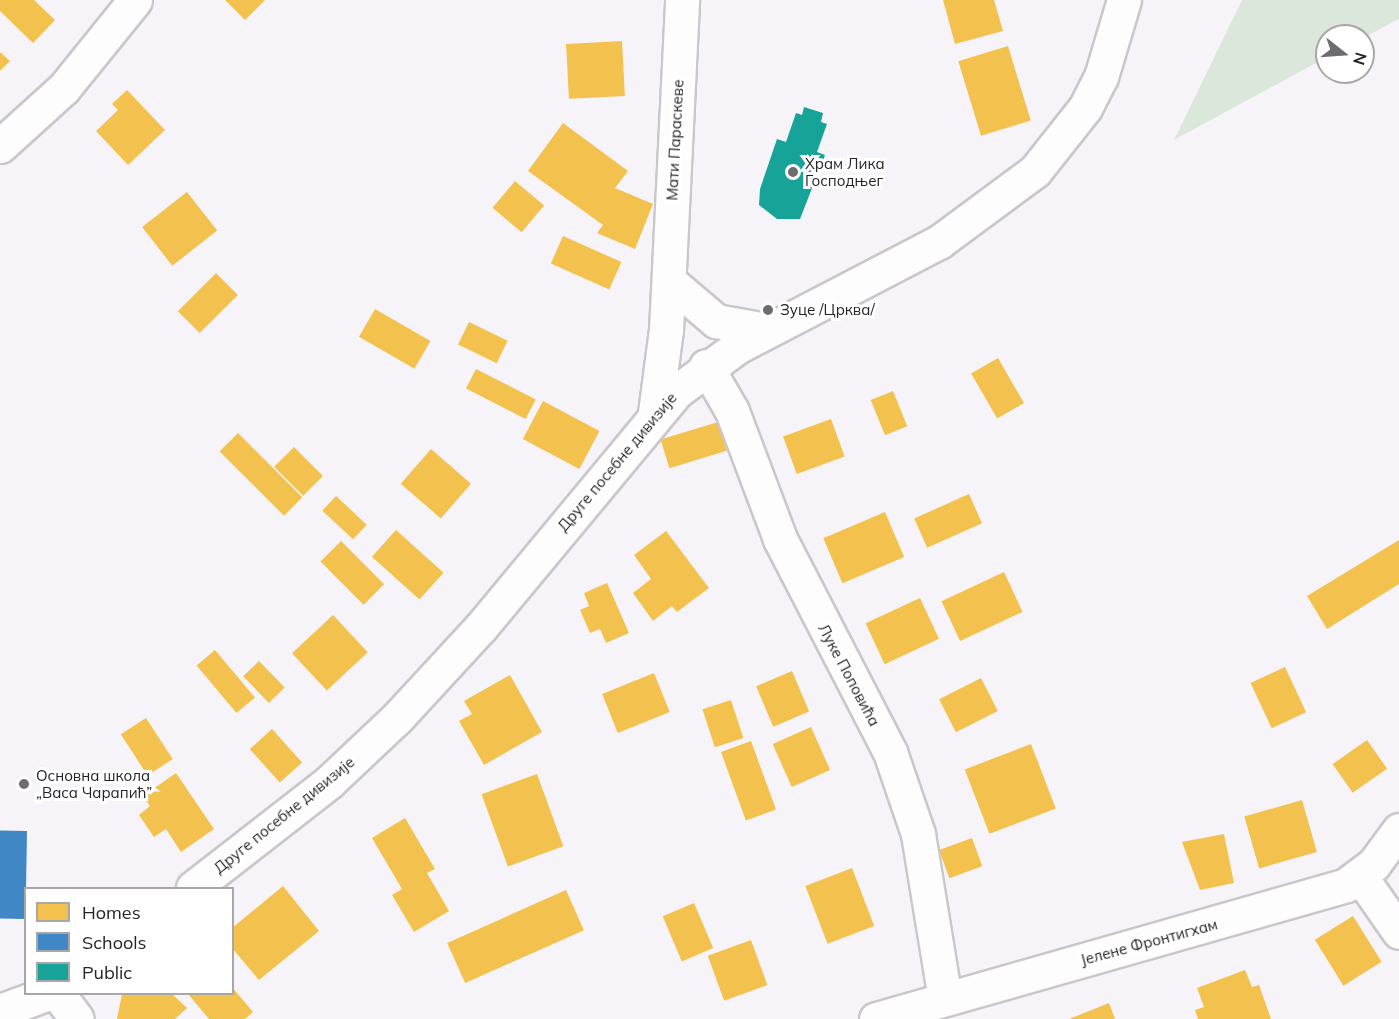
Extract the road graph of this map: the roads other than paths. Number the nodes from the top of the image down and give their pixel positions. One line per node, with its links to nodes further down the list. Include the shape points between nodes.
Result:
1 (135, 0): 4 (street, via 64,88)
2 (682, 0): 5 (street, Мати Параскеве)
3 (1124, 0): 6 (street, Друге посебне дивизије, via 1108,57 1085,108 1035,171 939,242)
4 (0, 146)
5 (669, 281): 6 (street, via 716,321); 8 (street, Мати Параскеве)
6 (766, 330): 7 (street, Друге посебне дивизије)
7 (706, 366): 8 (street, Друге посебне дивизије); 15 (street, Луке Поповића, via 732,411 780,539 890,752 918,834)
8 (655, 414): 11 (street, Друге посебне дивизије, via 481,627 397,717 328,782)
9 (1399, 830): 10 (street, Јелене Фронтигхам)
10 (1360, 876): 12 (street); 15 (street, Јелене Фронтигхам, via 1250,916)
11 (194, 887)
12 (1399, 932)
13 (41, 995): 16 (street)
14 (59, 995): 17 (street)
15 (945, 998): 18 (street, Јелене Фронтигхам)
16 (0, 1011)
17 (77, 1019)
18 (876, 1019)

